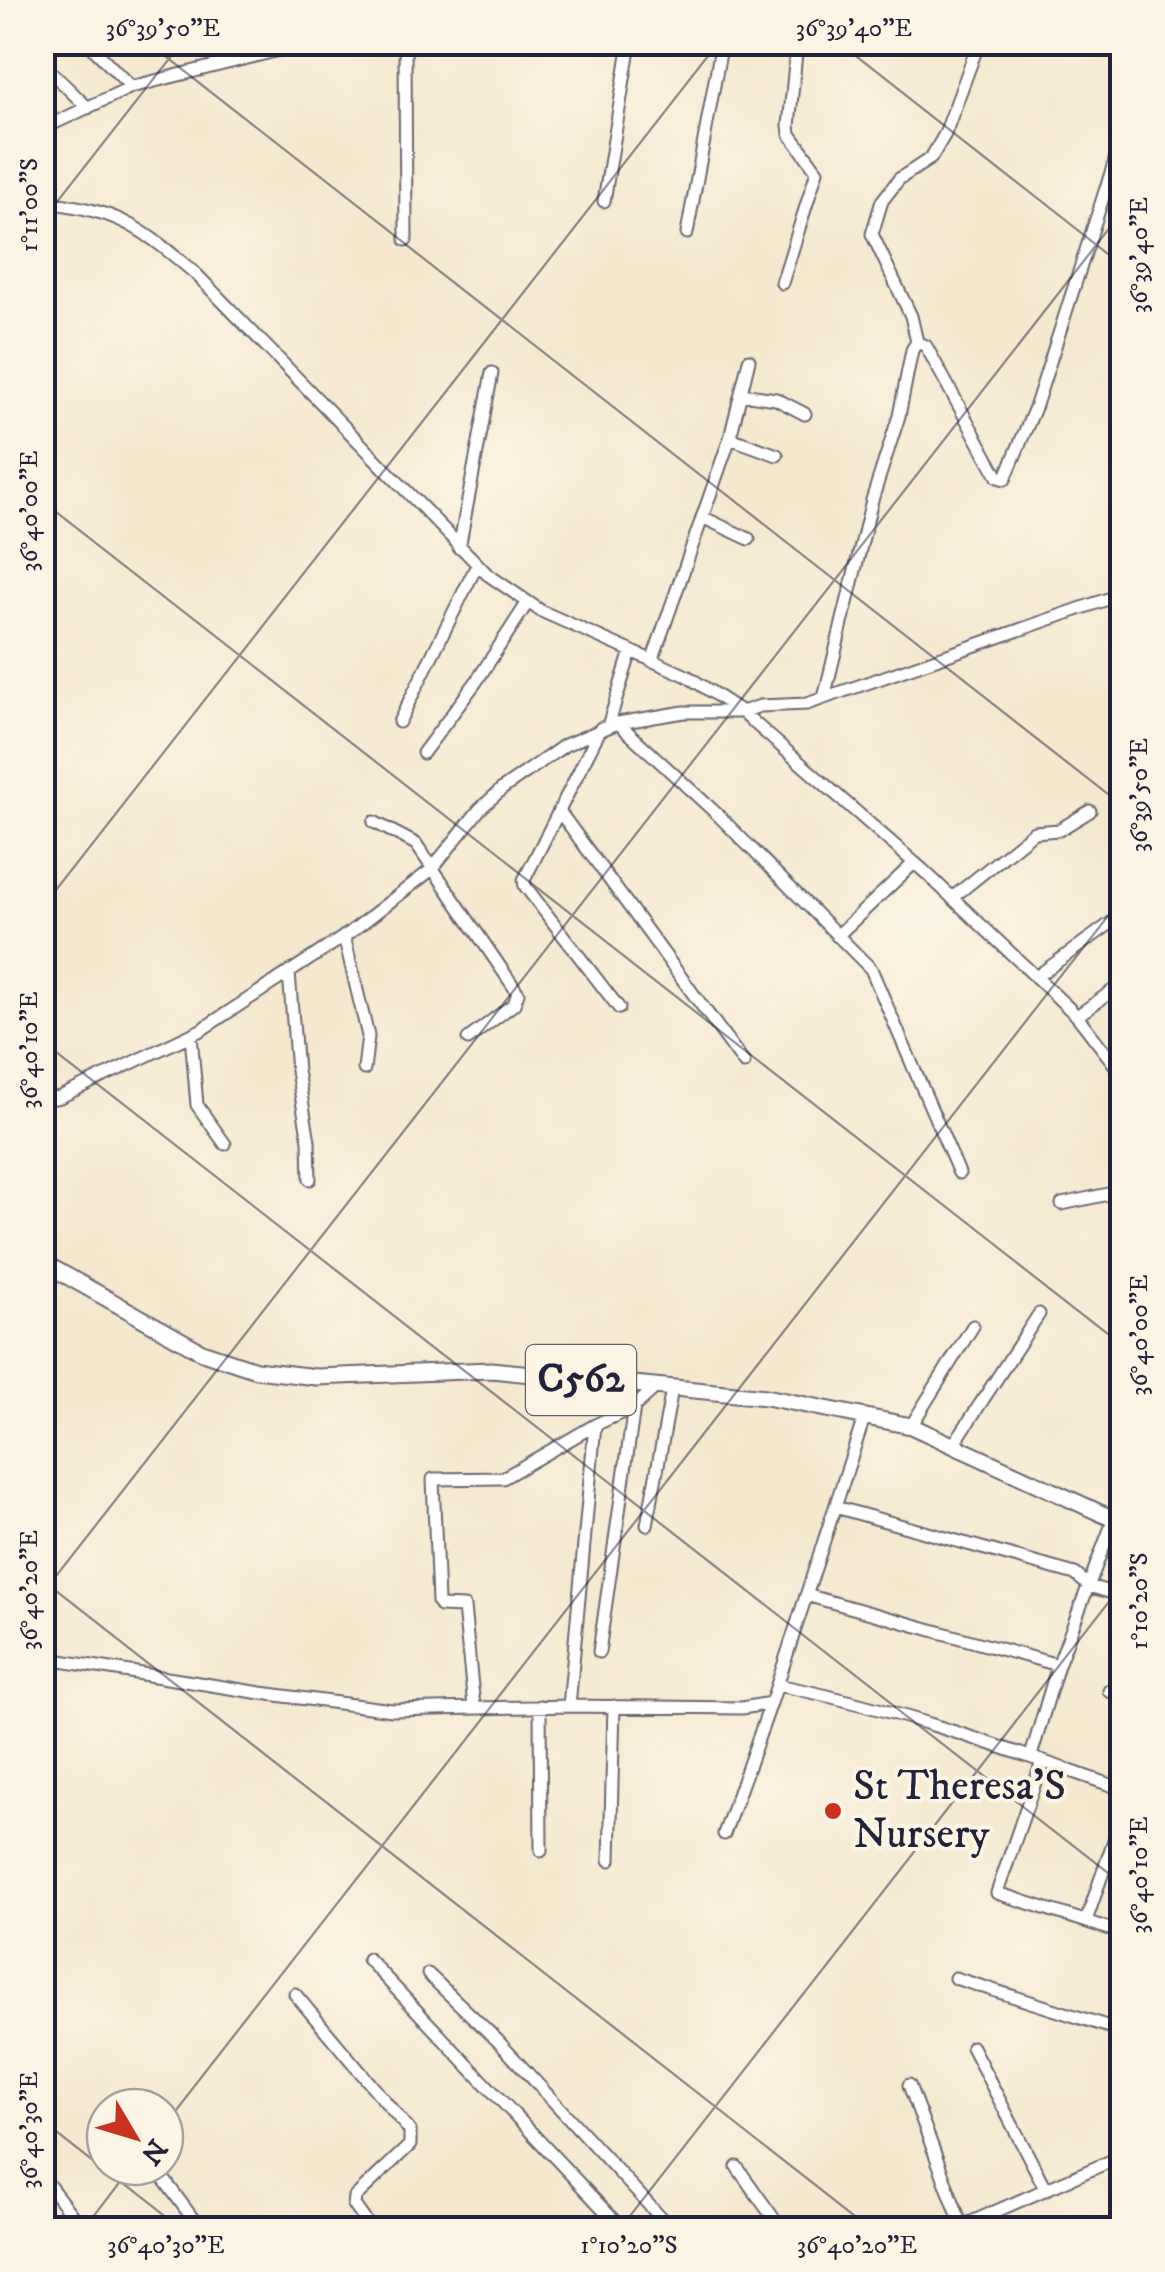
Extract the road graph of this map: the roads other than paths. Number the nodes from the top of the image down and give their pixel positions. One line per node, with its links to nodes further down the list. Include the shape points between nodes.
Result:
1 (86, 42): 9 (street)
2 (311, 42): 9 (street)
3 (405, 42): 16 (street)
4 (630, 42): 13 (street)
5 (722, 42): 15 (street)
6 (797, 42): 17 (street, via 790,134 817,171)
7 (979, 42): 18 (street, via 945,134 931,158 899,179 882,201 872,234)
8 (42, 62): 10 (street)
9 (131, 87): 10 (street)
10 (88, 108): 11 (street)
11 (42, 129)
12 (1118, 151): 18 (street, via 1036,405 1005,479 926,346)
13 (604, 201)
14 (42, 202): 27 (street, via 117,216 162,245)
15 (687, 233)
16 (406, 240)
17 (782, 283)
18 (917, 342): 33 (street)
19 (749, 360): 21 (street)
20 (492, 373): 27 (street)
21 (742, 394): 22 (street); 23 (street)
22 (805, 414)
23 (730, 438): 24 (street); 25 (street)
24 (776, 455)
25 (702, 517): 26 (street); 32 (street)
26 (749, 539)
27 (459, 548): 28 (street)
28 (477, 565): 30 (street); 35 (street)
29 (1122, 594): 33 (street)
30 (528, 602): 31 (street); 37 (street)
31 (631, 651): 32 (street); 36 (street)
32 (652, 660): 34 (street)
33 (824, 698): 34 (street)
34 (742, 712): 36 (street, via 684,712); 41 (street)
35 (399, 722)
36 (609, 726): 38 (street); 42 (street, via 565,745 502,788); 46 (street, via 718,815)
37 (424, 753)
38 (559, 810): 50 (street, via 524,883); 54 (street)
39 (1090, 810): 43 (street, via 1058,830 1034,832)
40 (374, 822): 42 (street, via 416,844)
41 (914, 863): 43 (street); 46 (street)
42 (431, 870): 45 (street); 53 (street, via 518,993 514,1004)
43 (952, 898): 48 (street)
44 (1122, 915): 48 (street)
45 (344, 936): 47 (street); 55 (street, via 368,1036)
46 (837, 936): 59 (street, via 871,969)
47 (288, 972): 52 (street); 60 (street)
48 (1036, 977): 51 (street)
49 (1122, 984): 51 (street)
50 (619, 1008)
51 (1077, 1016): 56 (street)
52 (191, 1035): 57 (street); 58 (street, via 197,1105)
53 (468, 1039)
54 (744, 1063)
55 (364, 1068)
56 (1122, 1072)
57 (42, 1100)
58 (225, 1144)
59 (958, 1173)
60 (310, 1178)
61 (1122, 1191): 62 (street)
62 (1062, 1204)
63 (42, 1262): 66 (main road, C562, via 202,1352 256,1370 316,1376 491,1370)
64 (1039, 1314): 71 (street)
65 (973, 1326): 70 (street)
66 (664, 1388): 67 (street); 68 (main road, C562, via 766,1397); 74 (street)
67 (634, 1407): 69 (street); 78 (street)
68 (865, 1416): 70 (main road, C562); 72 (street)
69 (595, 1425): 86 (street); 88 (street, via 503,1478 433,1479 438,1602 464,1607)
70 (911, 1426): 71 (main road, C562)
71 (954, 1444): 73 (main road, C562)
72 (835, 1507): 75 (street, via 1075,1574); 76 (street)
73 (1118, 1521): 75 (street)
74 (646, 1526)
75 (1089, 1586): 77 (street); 80 (street)
76 (806, 1595): 80 (street); 81 (street)
77 (1122, 1596)
78 (599, 1652)
79 (42, 1658): 88 (street, via 366,1708)
80 (1058, 1665): 89 (street)
81 (777, 1686): 84 (street); 89 (street, via 844,1698)
82 (1109, 1691): 83 (street)
83 (1122, 1695)
84 (770, 1704): 87 (street); 92 (street)
85 (540, 1706): 86 (street); 88 (street); 93 (street)
86 (569, 1706): 87 (street)
87 (614, 1706): 94 (street)
88 (474, 1707)
89 (1036, 1759): 90 (street); 95 (street, via 997,1893)
90 (1122, 1789)
91 (1122, 1817): 95 (street)
92 (724, 1834)
93 (542, 1851)
94 (610, 1860)
95 (1086, 1920): 96 (street)
96 (1122, 1933)
97 (368, 1959): 113 (street)
98 (428, 1974): 114 (street, via 498,2040)
99 (955, 1978): 101 (street)
100 (295, 1994): 112 (street, via 410,2131 410,2146 356,2196 354,2205)
101 (1122, 2031)
102 (972, 2046): 108 (street)
103 (909, 2085): 109 (street)
104 (1122, 2156): 108 (street)
105 (737, 2167): 115 (street)
106 (42, 2176): 110 (street)
107 (170, 2187): 111 (street)
108 (1046, 2190): 109 (street)
109 (958, 2228)
110 (83, 2230)
111 (201, 2230)
112 (372, 2230)
113 (623, 2230)
114 (672, 2230)
115 (782, 2230)

